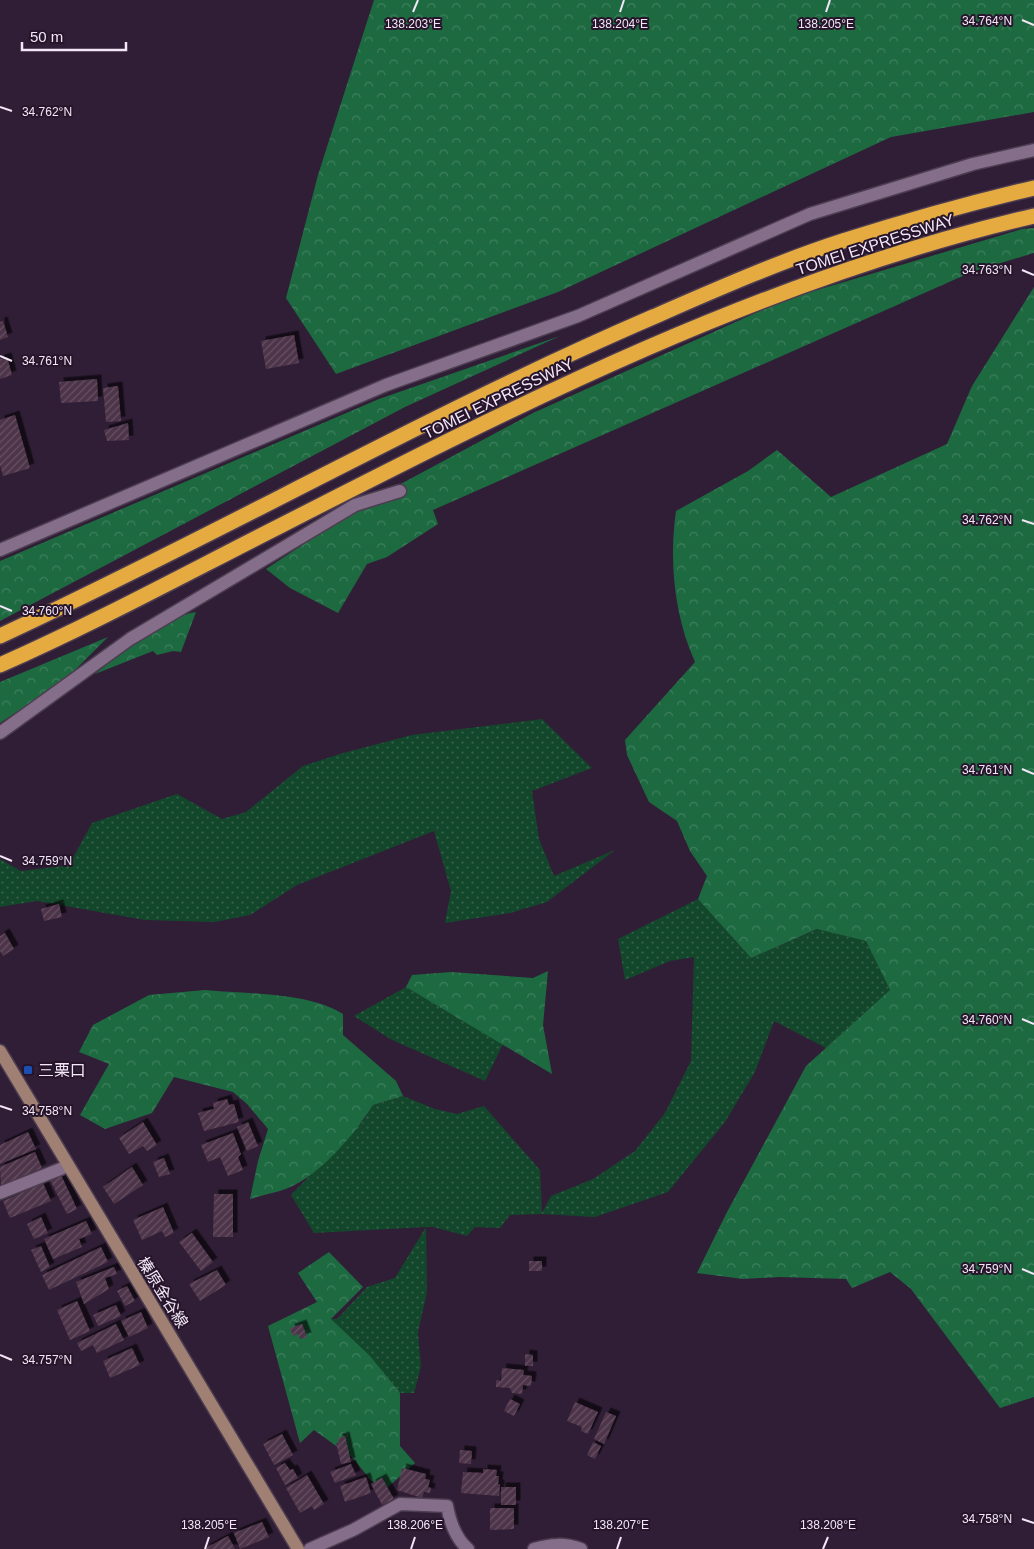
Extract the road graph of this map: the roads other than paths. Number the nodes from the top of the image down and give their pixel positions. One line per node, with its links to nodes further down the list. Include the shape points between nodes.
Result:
1 (1034, 150): 5 (street, via 973,164 810,214 578,316 386,385)
2 (1034, 188): 6 (highway, TOMEI EXPRESSWAY, via 939,211 841,242 712,291 598,340 448,411 174,552)
3 (1034, 216): 7 (highway, TOMEI EXPRESSWAY, via 882,259 694,327 606,365)
4 (400, 491): 8 (street, via 355,505 130,639)
5 (0, 550)
6 (0, 636)
7 (0, 665)
8 (0, 733)
9 (0, 1051): 10 (main road, 榛原金谷線)
10 (68, 1166): 11 (street); 12 (main road, 榛原金谷線)
11 (0, 1193)
12 (298, 1549)
13 (310, 1549): 14 (street, via 400,1504 447,1506 457,1536)
14 (468, 1549)
15 (534, 1549): 16 (street, via 552,1544)
16 (581, 1549)

